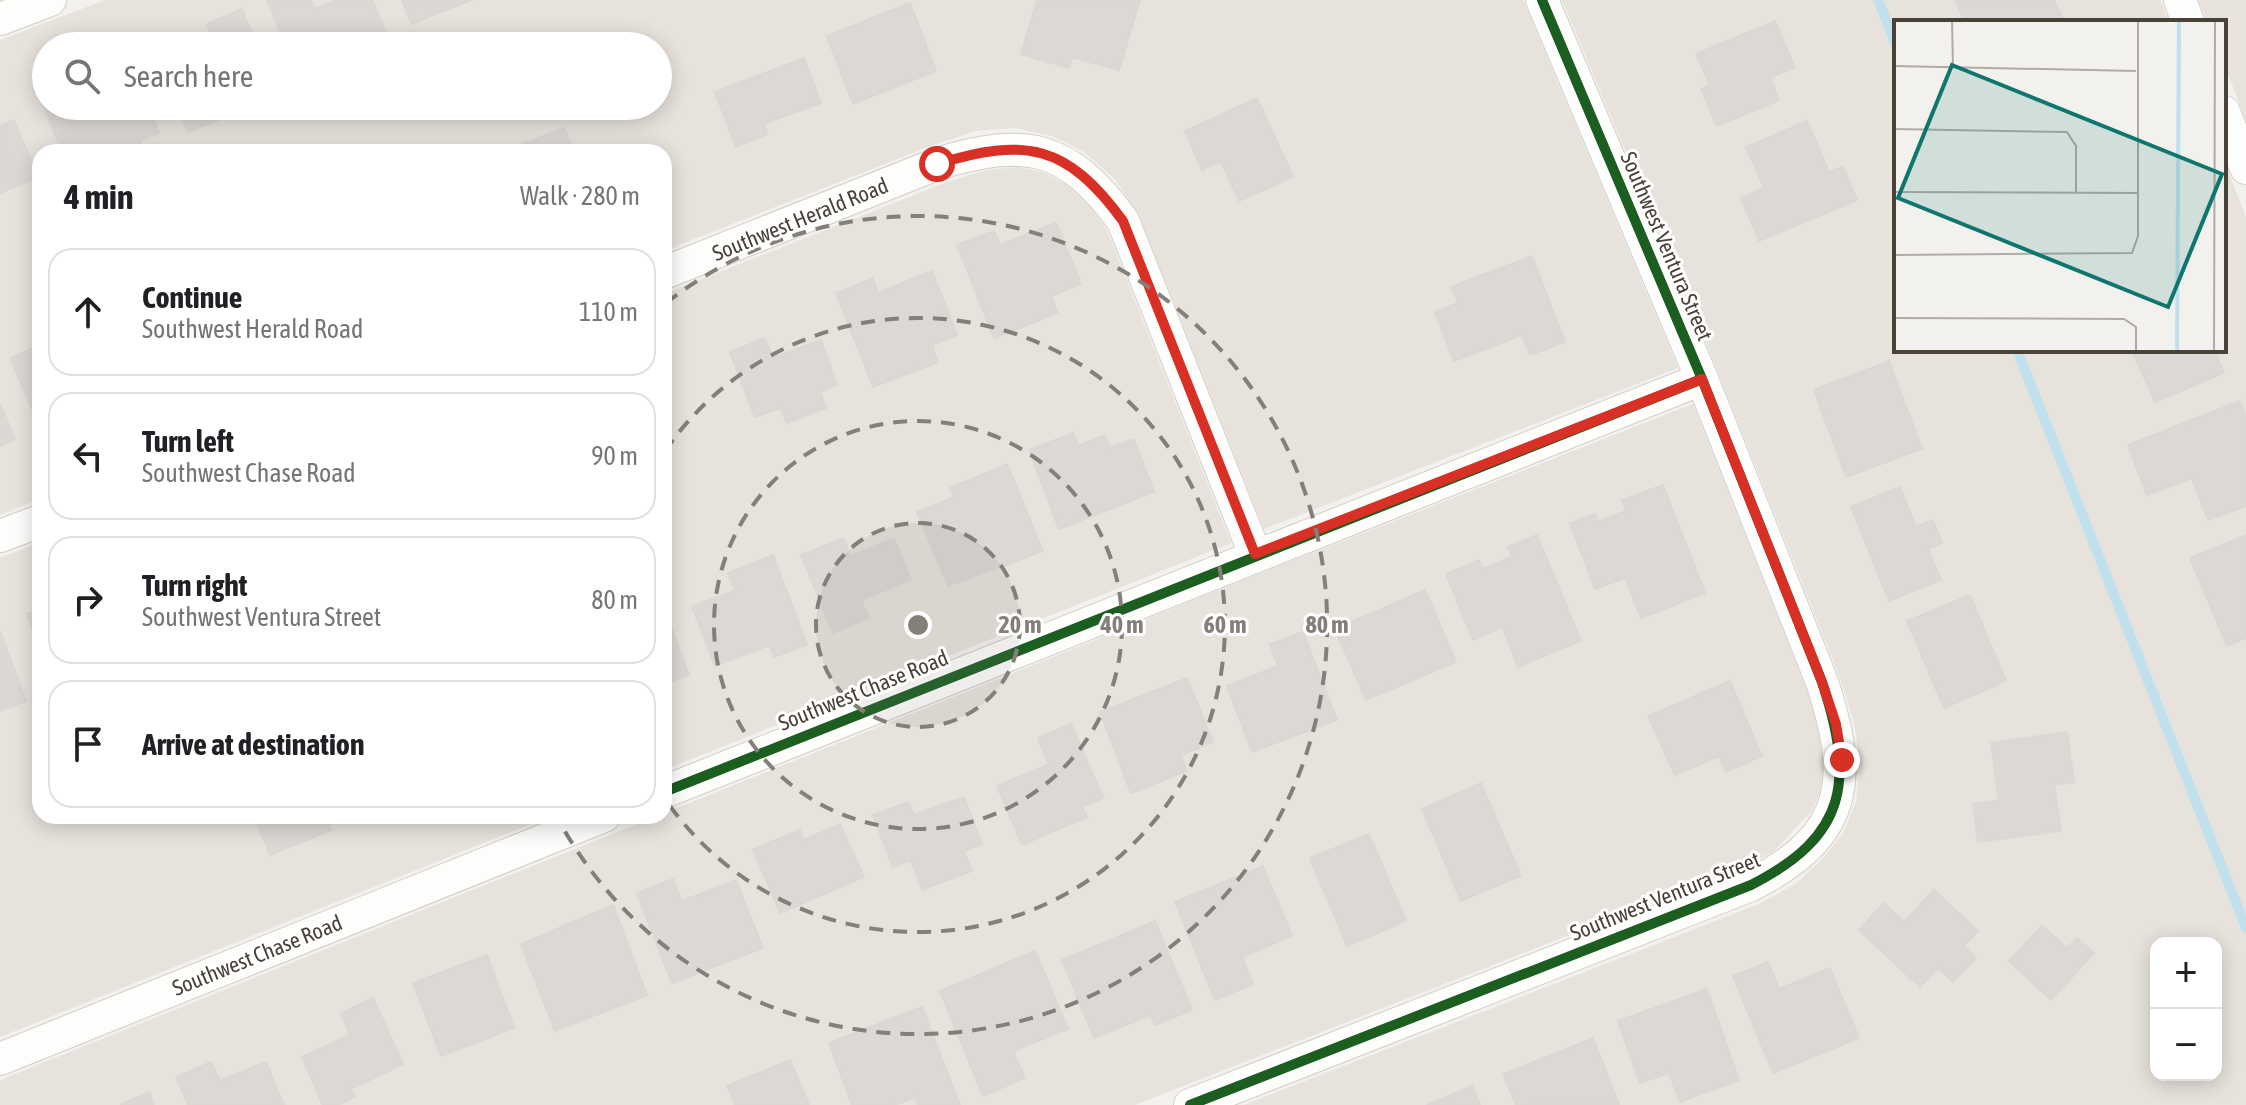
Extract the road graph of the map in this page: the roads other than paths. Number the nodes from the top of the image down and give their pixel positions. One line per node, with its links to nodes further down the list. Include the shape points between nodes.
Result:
1 (50, 0): 4 (street)
2 (1542, 0): 9 (street, Southwest Ventura Street)
3 (2180, 0): 5 (street)
4 (9, 11)
5 (2187, 20)
6 (2226, 117): 7 (street)
7 (2246, 168)
8 (672, 270): 12 (street, Southwest Herald Road, via 982,150 1017,148 1049,155 1076,169 1103,193 1123,221)
9 (1702, 379): 12 (street, Southwest Chase Road); 16 (street, Southwest Ventura Street, via 1836,724 1842,760 1838,797 1828,822 1784,869 1751,885)
10 (32, 524): 11 (street)
11 (0, 536)
12 (1255, 554): 13 (street, Southwest Chase Road)
13 (672, 789)
14 (584, 824): 15 (street, Southwest Chase Road)
15 (0, 1059)
16 (1190, 1105)

